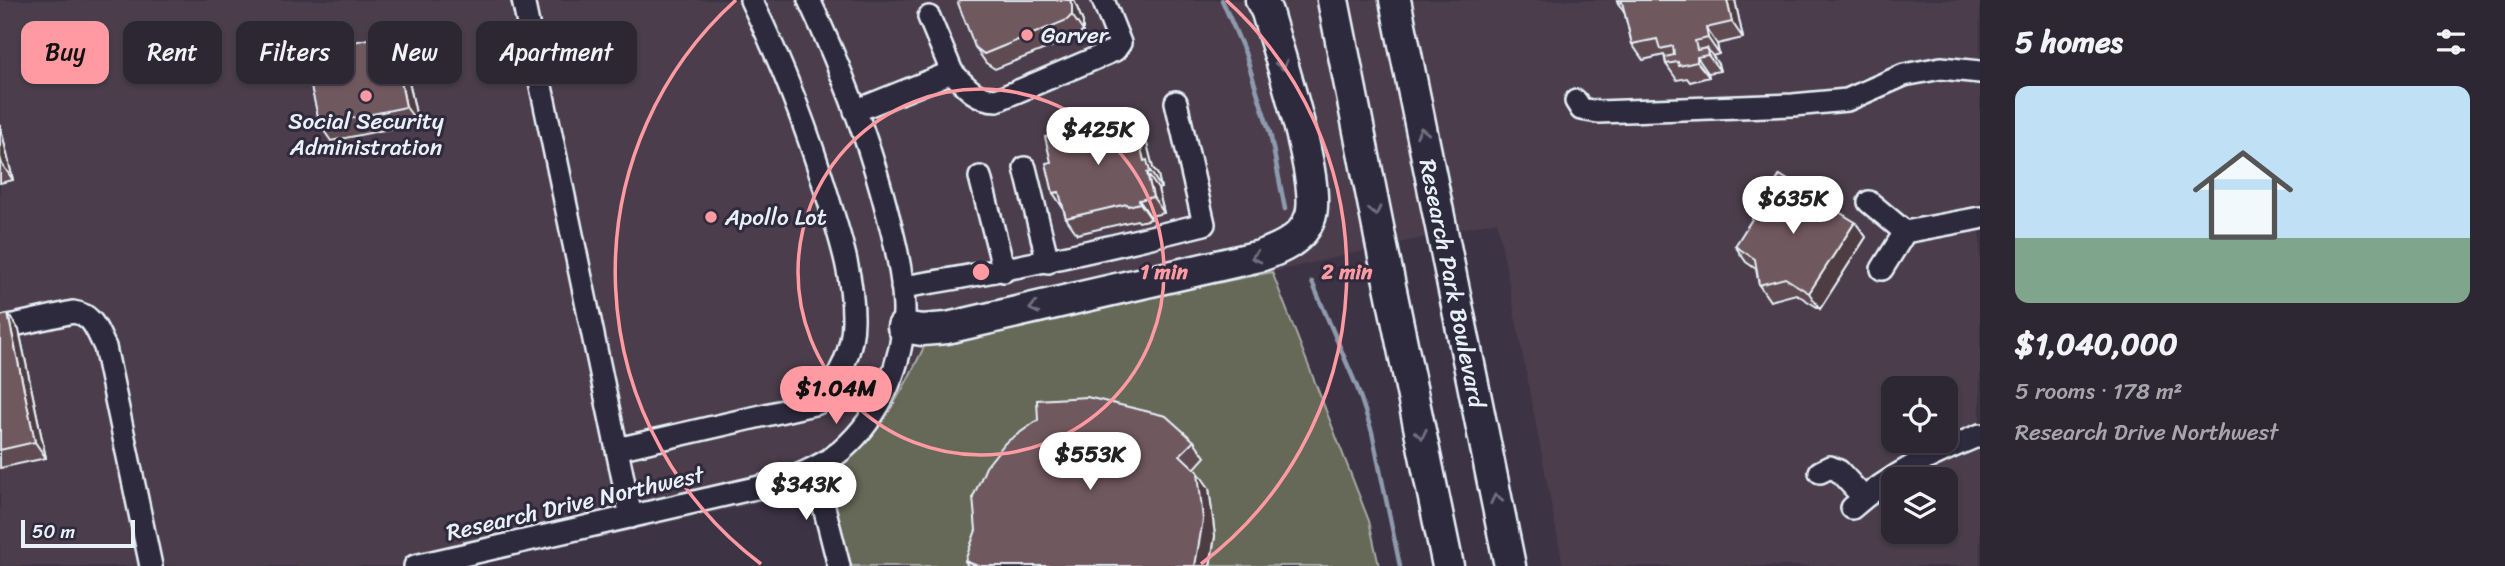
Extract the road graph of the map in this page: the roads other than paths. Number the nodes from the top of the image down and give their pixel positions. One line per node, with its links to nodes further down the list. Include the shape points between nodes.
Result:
1 (523, 0): 28 (street)
2 (751, 0): 28 (street, via 808,134 837,227 853,318 848,353 834,385 818,404)
3 (808, 0): 14 (street, Research Drive Northwest)
4 (1103, 0): 10 (street, via 1120,43 1115,50 996,100 969,91)
5 (1261, 0): 25 (highway, one-way to 25, via 1308,159 1313,208 1307,227 1293,241 1260,256 947,328)
6 (1314, 0): 16 (highway)
7 (1333, 0): 16 (highway)
8 (1395, 0): 36 (highway, Research Park Boulevard, one-way to 8)
9 (929, 17): 10 (street)
10 (952, 72): 14 (street)
11 (1980, 72): 12 (street, via 1941,68 1904,75 1847,100 1793,105 1618,101 1598,112 1581,109)
12 (1576, 101)
13 (1176, 102): 21 (street, via 1204,224)
14 (855, 110): 24 (street, Research Drive Northwest, via 885,204)
15 (1025, 168): 21 (street)
16 (1367, 169): 35 (highway, one-way to 35)
17 (980, 177): 23 (street)
18 (1869, 202): 20 (street)
19 (1980, 218): 20 (street)
20 (1905, 232): 22 (street)
21 (1048, 262): 23 (street)
22 (1882, 269)
23 (1004, 271): 24 (street)
24 (902, 287): 25 (street, Research Drive Northwest)
25 (903, 327): 29 (street, Research Drive Northwest, via 895,367 869,419 841,450)
26 (0, 328): 32 (street, via 73,312 92,321 104,348)
27 (1980, 435): 30 (street, via 1927,457 1884,481 1858,503 1839,471 1830,467)
28 (617, 449): 31 (street)
29 (814, 468): 31 (street, Research Drive Northwest, via 762,488); 34 (street)
30 (1820, 472)
31 (631, 517): 33 (street, Research Drive Northwest)
32 (151, 566)
33 (415, 566)
34 (839, 566)
35 (1448, 566)
36 (1510, 566)

